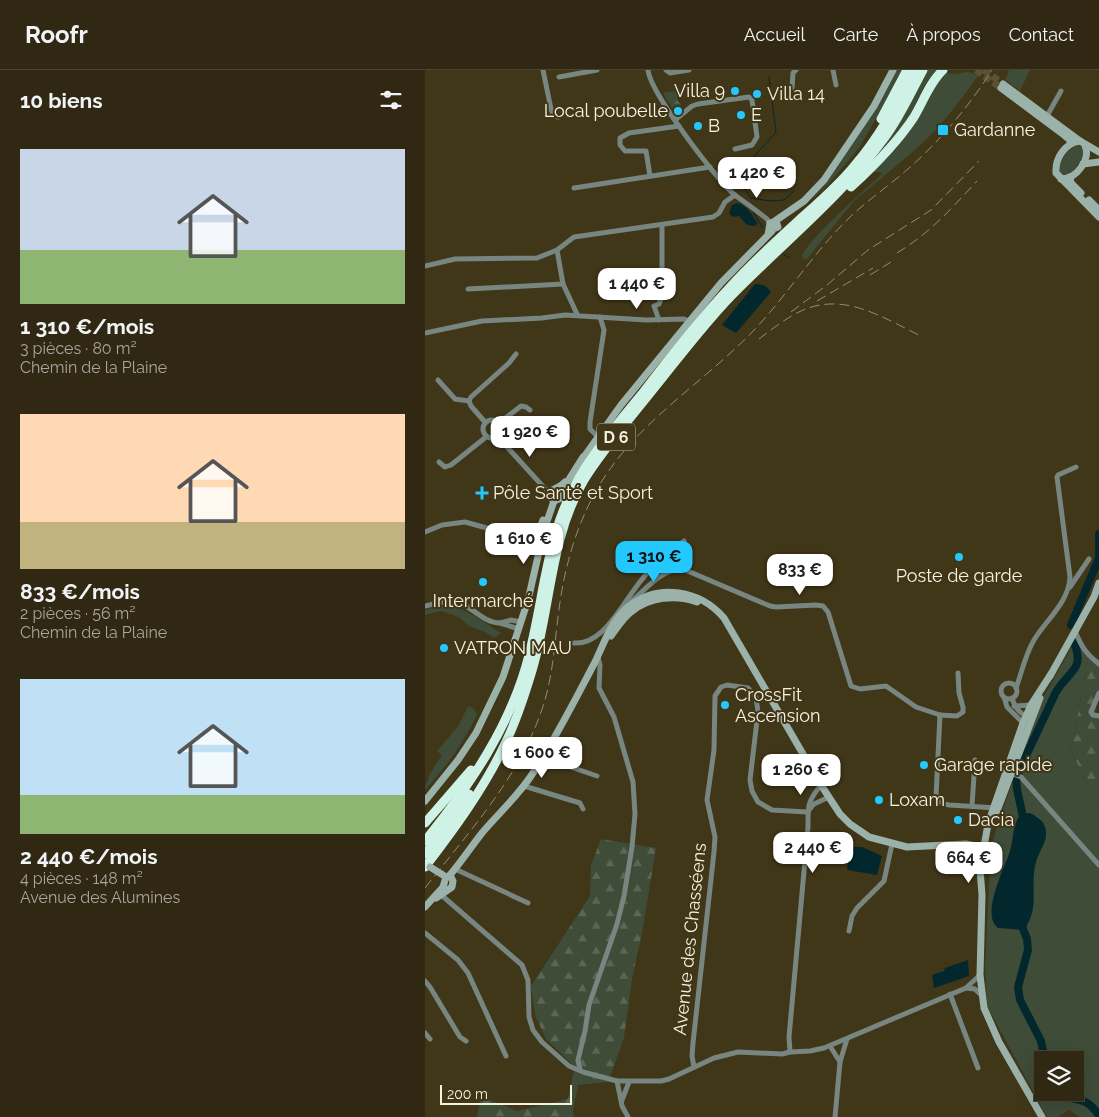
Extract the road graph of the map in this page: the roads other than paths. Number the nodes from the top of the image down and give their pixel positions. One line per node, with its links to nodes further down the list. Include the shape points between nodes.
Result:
1 (543, 70): 18 (street, via 551,109)
2 (597, 70): 13 (street)
3 (648, 70): 19 (street, via 651,83)
4 (665, 70): 5 (street, via 670,74)
5 (689, 70)
6 (796, 70): 15 (street)
7 (833, 70): 14 (street)
8 (893, 70): 37 (main road, via 871,111 824,180 810,196)
9 (907, 70): 36 (highway, via 873,135)
10 (915, 70): 36 (highway, D 6, via 880,134 855,166)
11 (923, 70): 34 (highway, D 6, via 887,135)
12 (943, 70): 34 (highway, via 892,145 859,180)
13 (559, 77)
14 (836, 85)
15 (792, 88)
16 (1061, 91): 17 (street)
17 (1047, 116): 21 (main road); 22 (main road, via 1002,86 1070,140)
18 (558, 117)
19 (675, 120): 20 (street); 23 (street, via 698,104 749,97 757,137 752,145)
20 (679, 126): 27 (street); 28 (street, via 629,133 620,138 623,149 628,152 646,151)
21 (1083, 143): 22 (main road); 24 (main road); 26 (main road, via 1087,154)
22 (1070, 144): 30 (main road, via 1057,162 1057,173)
23 (735, 149)
24 (1098, 150)
25 (1099, 162): 26 (main road)
26 (1083, 164): 29 (main road)
27 (710, 167): 28 (street); 32 (street)
28 (650, 176): 31 (street)
29 (1070, 178): 30 (main road); 33 (main road, via 1071,183)
30 (1061, 179): 35 (main road)
31 (573, 188)
32 (735, 195): 37 (street); 38 (street, via 713,217)
33 (1099, 210)
34 (816, 216): 83 (highway, D 6, via 711,318 584,481 560,537 535,659)
35 (1099, 217)
36 (799, 220): 85 (highway, D 6, via 730,286 583,470 559,517 529,656)
37 (773, 224): 46 (main road)
38 (662, 225): 39 (street, via 574,237); 45 (street, via 662,296 659,304 654,306)
39 (557, 250): 40 (street, via 537,258 455,259); 41 (street)
40 (425, 266)
41 (563, 284): 42 (street); 43 (street)
42 (467, 289)
43 (577, 314): 44 (street); 47 (street, via 482,321)
44 (600, 317): 45 (street); 54 (street, via 604,330 590,422)
45 (659, 320): 46 (street)
46 (689, 321): 54 (main road)
47 (425, 333)
48 (516, 354): 50 (street)
49 (437, 380): 50 (street, via 455,399)
50 (469, 401): 52 (street)
51 (530, 410): 53 (street, via 521,406)
52 (485, 422): 53 (street, via 494,420); 55 (street, via 482,430)
53 (499, 423): 56 (street, via 501,432)
54 (596, 435): 59 (main road, via 559,490 561,498)
55 (486, 437): 56 (street); 57 (street, via 451,466 445,467)
56 (498, 437): 59 (street)
57 (439, 462)
58 (1076, 466): 65 (street, via 1057,477)
59 (551, 497): 61 (main road)
60 (425, 532): 61 (street, via 442,525 465,522 527,538)
61 (539, 538): 69 (main road, via 539,552)
62 (684, 542): 67 (street, via 655,563 640,580)
63 (1089, 559): 65 (street)
64 (1099, 583): 66 (main road)
65 (1069, 587): 76 (street, via 1025,657)
66 (1097, 594): 70 (main road)
67 (631, 604): 71 (street, via 593,639); 72 (main road, via 613,625); 82 (street, via 662,575 670,570 683,569 770,606 823,606 829,612 851,686 860,689 885,686 916,707); 91 (main road, via 660,592 681,592 710,604 724,618)
68 (425, 606): 69 (street, via 456,602 488,620)
69 (518, 625): 94 (main road, via 496,692 475,733)
70 (1075, 631): 73 (street, via 1088,656); 75 (main road)
71 (574, 643)
72 (598, 657): 87 (main road); 128 (street, via 601,665 599,688 612,712 633,782 635,814 624,896 589,1005 578,1060)
73 (1099, 664)
74 (958, 673): 82 (street, via 963,712 957,716)
75 (1051, 674): 80 (main road); 86 (main road)
76 (1016, 688): 78 (street, via 1005,684 1001,690); 79 (street)
77 (1099, 693): 84 (street, via 1091,712)
78 (1004, 697): 79 (street); 86 (street, via 1007,707)
79 (1012, 698): 81 (street)
80 (1031, 705): 81 (street); 86 (main road)
81 (1014, 706): 86 (street)
82 (940, 715): 95 (street, via 936,797 942,804)
83 (516, 716): 103 (highway, D 6, via 488,766); 104 (highway, via 506,742 464,814)
84 (1099, 716)
85 (506, 718): 99 (highway, via 468,775); 100 (highway, D 6, via 480,767)
86 (1027, 721): 89 (main road)
87 (542, 757): 90 (street); 92 (main road)
88 (975, 760): 95 (street)
89 (1013, 774): 96 (main road); 105 (street)
90 (597, 776)
91 (821, 785): 93 (main road); 98 (street, via 811,798)
92 (524, 786): 97 (street, via 580,803); 106 (main road)
93 (829, 797): 98 (street, via 814,804); 101 (main road, via 850,824 869,837)
94 (425, 801)
95 (972, 806): 96 (street)
96 (996, 808): 102 (main road)
97 (583, 809)
98 (807, 812): 123 (street); 126 (street, Avenue des Chasséens, via 772,810 758,802 749,780 759,712 756,697 748,688 721,687 715,696 714,750 707,800 715,837 693,1043)
99 (425, 823)
100 (425, 842)
101 (892, 844): 102 (main road, via 907,847 966,844); 111 (street, via 884,881 857,908)
102 (984, 851): 113 (main road, via 980,870)
103 (425, 854)
104 (427, 865): 107 (main road, bridge)
105 (1099, 865)
106 (455, 869): 107 (main road); 109 (street)
107 (446, 876): 108 (main road)
108 (439, 893): 110 (main road); 128 (street, via 522,965 528,980 529,1017 533,1030 539,1040 569,1066)
109 (528, 903)
110 (425, 907)
111 (849, 931)
112 (425, 933): 124 (street, via 458,960 468,973)
113 (980, 974): 115 (street); 117 (main road)
114 (425, 981): 121 (street, via 460,1037)
115 (965, 988): 116 (street); 117 (street, via 975,989)
116 (950, 994): 120 (street); 127 (street)
117 (982, 996): 134 (main road, via 993,1030)
118 (425, 1032): 119 (street)
119 (430, 1039)
120 (847, 1039): 122 (street); 125 (street)
121 (466, 1041)
122 (830, 1046): 123 (street); 125 (street)
123 (790, 1052): 126 (street, via 738,1052)
124 (506, 1056)
125 (840, 1062): 133 (street)
126 (694, 1067): 130 (street, via 661,1081)
127 (978, 1068)
128 (580, 1070): 129 (street)
129 (617, 1081): 130 (street); 131 (street)
130 (629, 1082): 131 (street)
131 (621, 1101): 132 (street)
132 (627, 1117)
133 (835, 1117)
134 (1042, 1117)

